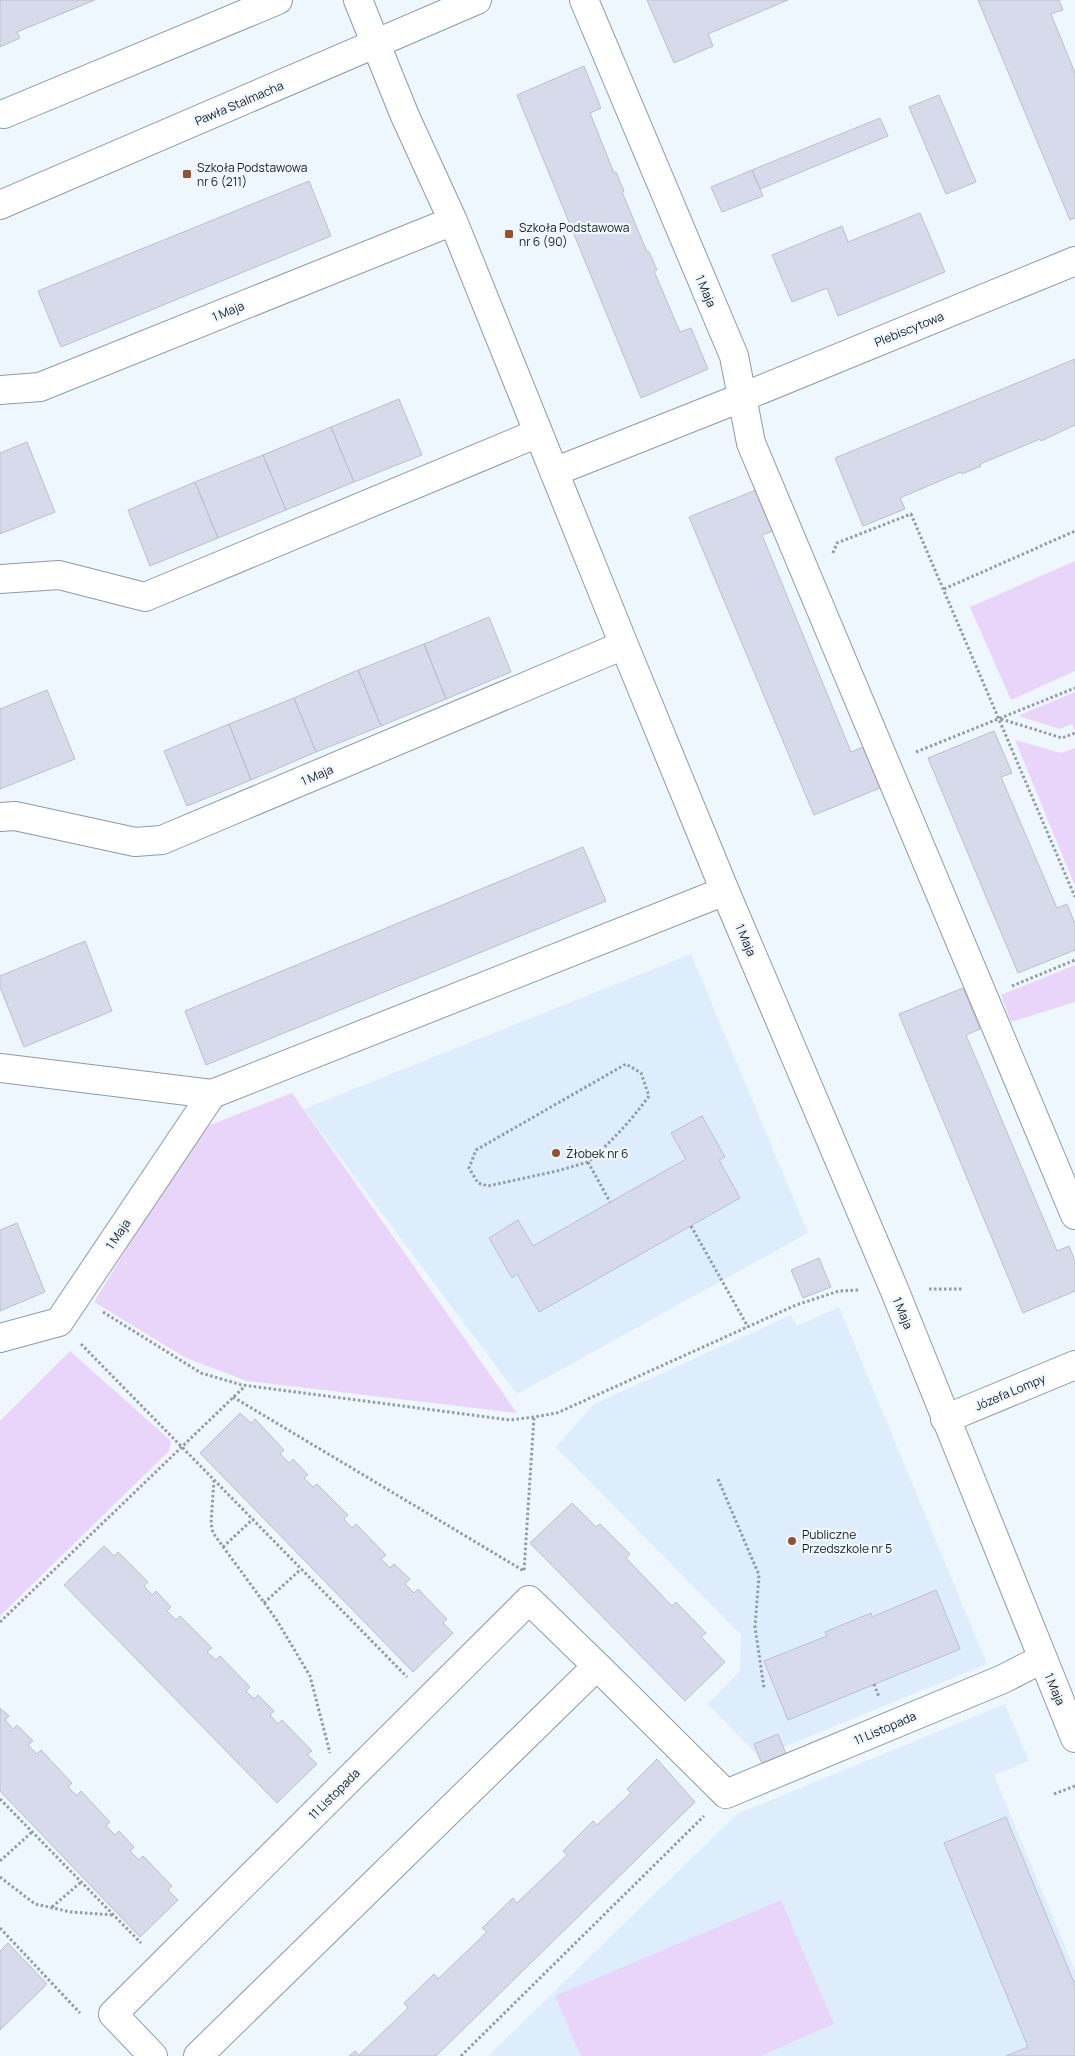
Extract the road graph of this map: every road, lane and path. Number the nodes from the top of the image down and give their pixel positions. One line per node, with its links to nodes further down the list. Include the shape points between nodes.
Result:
1 (278, 0): 6 (street)
2 (358, 0): 5 (street, 1 Maja)
3 (477, 0): 5 (street, Pawła Stalmacha)
4 (584, 0): 11 (street, 1 Maja, via 734,356)
5 (376, 45): 7 (street, Pawła Stalmacha); 8 (street, 1 Maja)
6 (4, 114)
7 (0, 204)
8 (453, 221): 10 (street, 1 Maja, via 40,387); 12 (street, 1 Maja)
9 (1075, 261): 11 (street, Plebiscytowa)
10 (0, 390)
11 (743, 397): 13 (street); 16 (street, 1 Maja, via 751,443)
12 (538, 434): 13 (street, 1 Maja); 15 (street, via 145,597 59,575)
13 (554, 472): 18 (street, 1 Maja)
14 (1075, 531): 17 (path)
15 (0, 579)
16 (808, 581): 17 (path, via 826,574 837,543 911,514); 22 (street, 1 Maja)
17 (944, 588): 20 (path)
18 (624, 645): 23 (street, 1 Maja, via 162,840 135,842 15,816); 24 (street, 1 Maja)
19 (1075, 688): 20 (path)
20 (1000, 719): 21 (path, via 1062,738); 22 (path); 25 (path)
21 (1075, 733)
22 (885, 764): 27 (street, 1 Maja)
23 (0, 817)
24 (725, 891): 29 (street); 34 (street, 1 Maja)
25 (1075, 897)
26 (1075, 960): 27 (path)
27 (984, 998): 32 (street, 1 Maja)
28 (0, 1068): 29 (street)
29 (212, 1094): 36 (street, 1 Maja)
30 (588, 1162): 30 (path, via 616,1137 649,1096 641,1073 626,1064 476,1150 469,1168 478,1183 488,1186); 31 (path)
31 (610, 1202)
32 (1075, 1215)
33 (691, 1226): 38 (path)
34 (894, 1289): 35 (path); 38 (path, via 839,1291); 44 (street, 1 Maja)
35 (963, 1289)
36 (77, 1296): 37 (street, 1 Maja); 41 (path, via 201,1373)
37 (59, 1322): 39 (street); 45 (path)
38 (748, 1328): 43 (path, via 557,1413)
39 (0, 1338)
40 (1075, 1365): 44 (street, Józefa Lompy)
41 (245, 1386): 42 (path); 43 (path, via 510,1420)
42 (233, 1397): 43 (path, via 524,1571); 45 (path)
43 (534, 1417)
44 (945, 1419): 53 (street, 1 Maja)
45 (182, 1446): 46 (path); 52 (path)
46 (214, 1479): 48 (path); 49 (path, via 211,1528)
47 (718, 1479): 55 (path, via 759,1575 755,1627)
48 (253, 1519): 49 (path); 50 (path)
49 (223, 1547): 51 (path)
50 (301, 1568): 51 (path); 56 (path)
51 (264, 1603): 58 (path, via 310,1676 335,1772)
52 (0, 1622)
53 (1042, 1659): 57 (street, 1 Maja); 60 (street, 11 Listopada, via 1003,1679)
54 (597, 1666): 56 (street, 11 Listopada, via 529,1600); 60 (street, 11 Listopada); 73 (street)
55 (764, 1688)
56 (429, 1699): 58 (street, 11 Listopada)
57 (1075, 1738)
58 (346, 1782): 72 (street, 11 Listopada, via 113,2014)
59 (1075, 1786): 61 (path)
60 (726, 1794): 74 (path)
61 (1054, 1794)
62 (0, 1799): 63 (path)
63 (32, 1832): 64 (path); 66 (path)
64 (0, 1861)
65 (0, 1877): 67 (path, via 35,1904)
66 (80, 1882): 67 (path); 68 (path)
67 (52, 1908): 68 (path)
68 (114, 1915): 70 (path)
69 (0, 1928): 71 (path)
70 (145, 1947)
71 (85, 2018)
72 (153, 2056)
73 (198, 2056)
74 (461, 2056)

